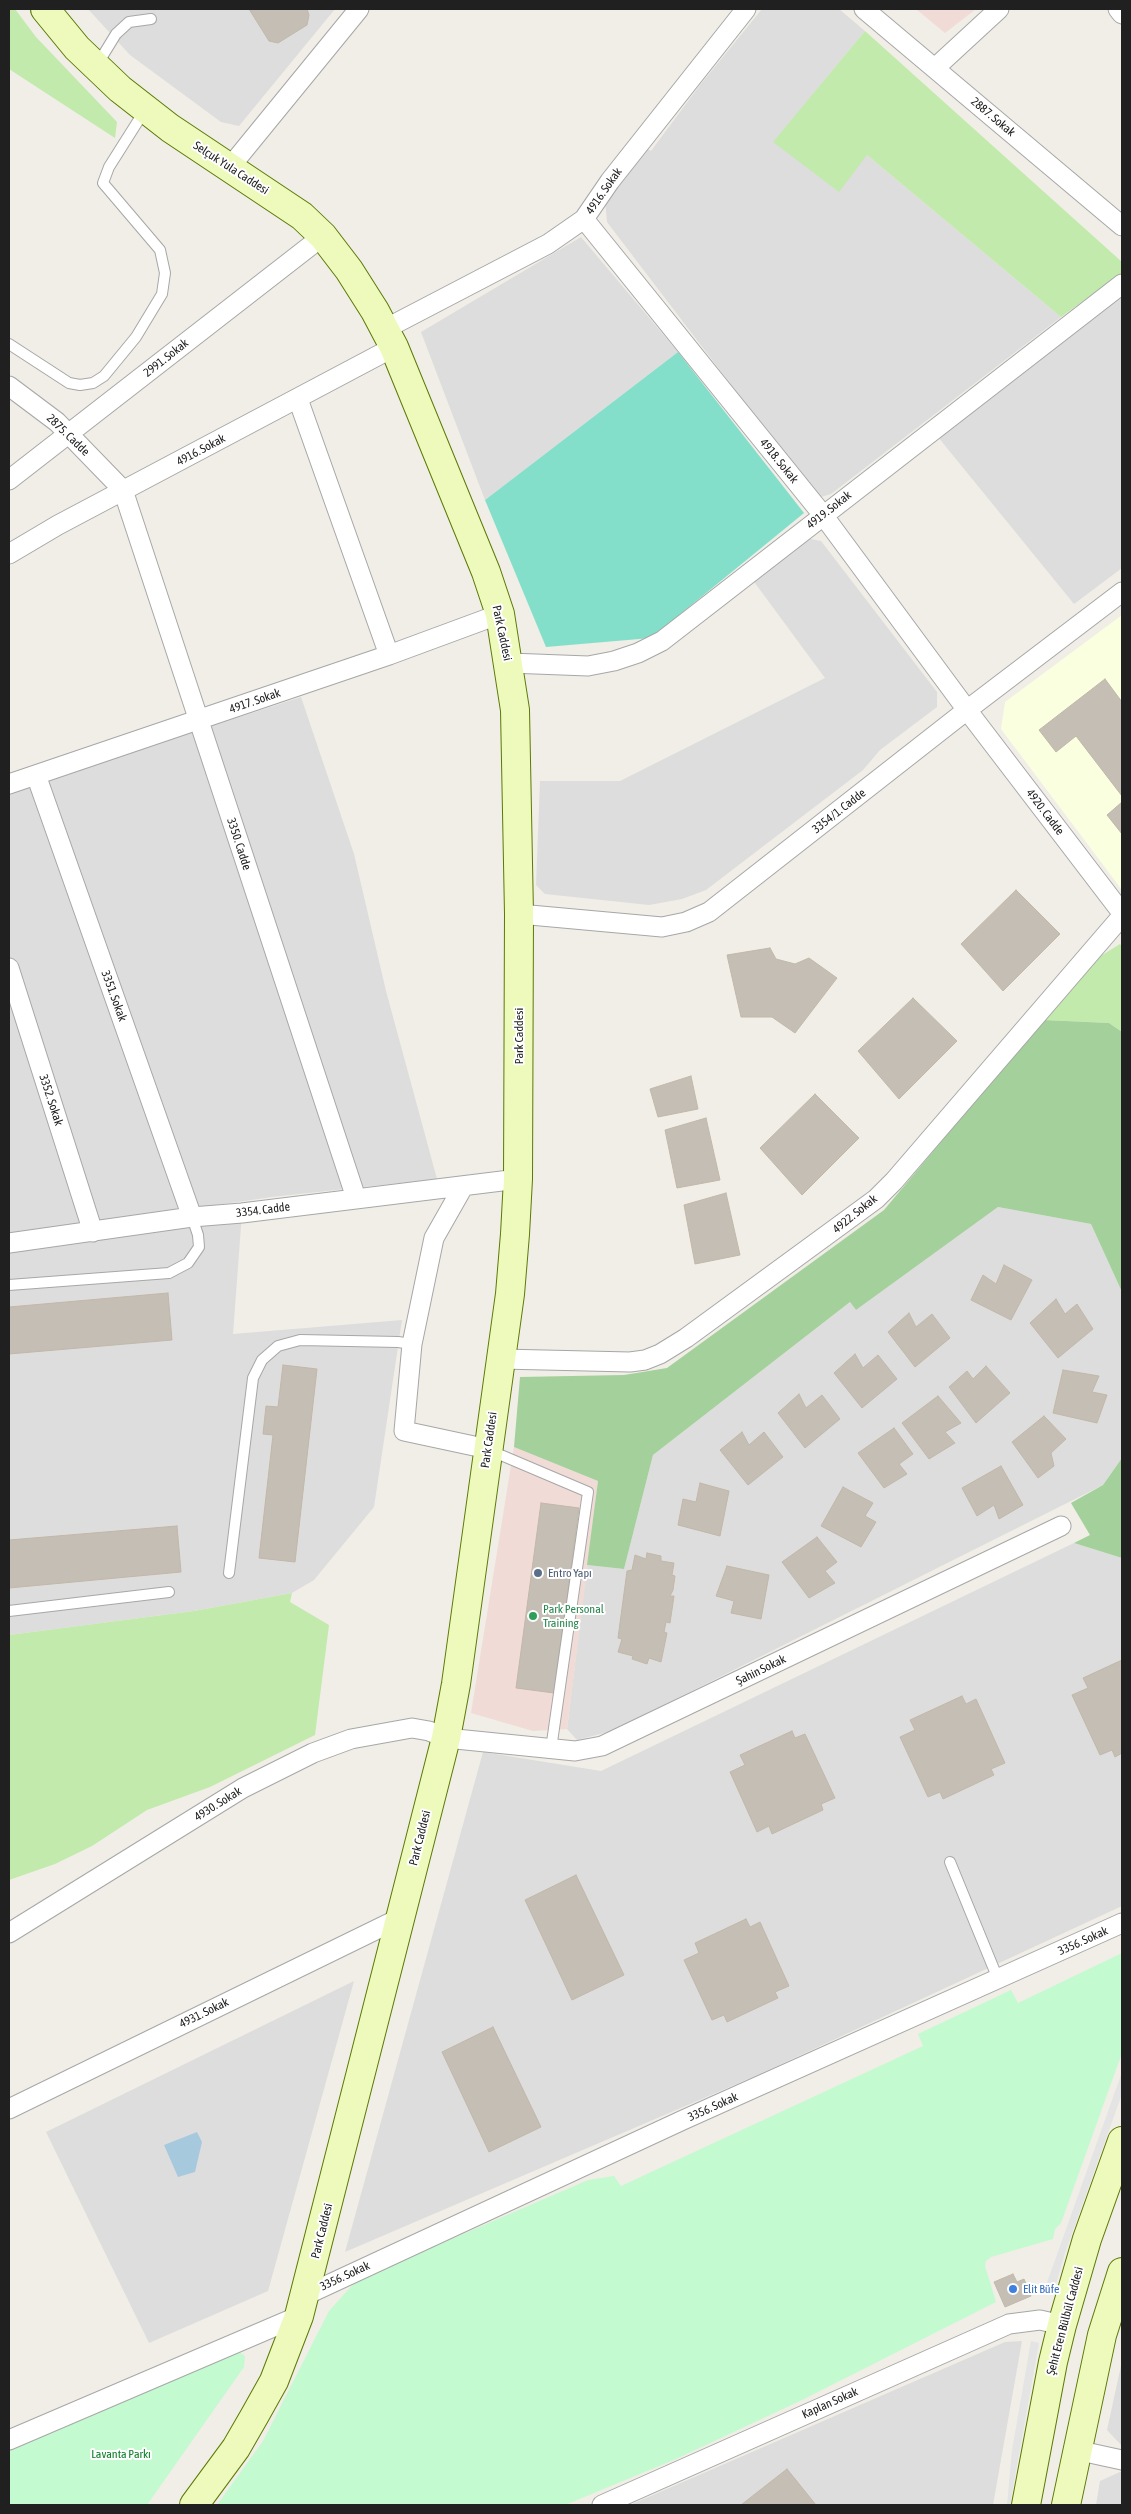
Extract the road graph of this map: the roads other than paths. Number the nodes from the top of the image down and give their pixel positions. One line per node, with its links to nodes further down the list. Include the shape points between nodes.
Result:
1 (45, 9): 9 (street, Selçuk Yula Caddesi)
2 (359, 9): 12 (street)
3 (746, 9): 13 (street, 4916. Sokak, via 610,180)
4 (864, 9): 10 (street, 2887. Sokak)
5 (999, 9): 10 (street)
6 (1118, 9): 7 (street)
7 (1122, 14)
8 (151, 19): 9 (lane, via 129,22 116,34)
9 (96, 66): 11 (street, Selçuk Yula Caddesi)
10 (935, 68): 14 (street, 2887. Sokak)
11 (145, 110): 12 (street, Selçuk Yula Caddesi); 18 (lane, via 103,182 160,250 165,273 162,294 136,337 104,376 93,383 69,383)
12 (230, 167): 15 (street, Selçuk Yula Caddesi, via 302,216)
13 (584, 219): 17 (street, 4916. Sokak, via 548,244); 24 (street, 4918. Sokak)
14 (1122, 226)
15 (323, 236): 17 (street, Selçuk Yula Caddesi, via 349,270); 21 (street, 2991. Sokak)
16 (1122, 284): 24 (street, 4919. Sokak)
17 (389, 338): 20 (street, 4916. Sokak); 27 (street, Park Caddesi, via 472,534)
18 (9, 344)
19 (9, 386): 21 (street, 2875. Cadde, via 46,412)
20 (298, 399): 23 (street, 4916. Sokak); 28 (street)
21 (69, 435): 22 (street, 2991. Sokak); 23 (street, 2875. Cadde)
22 (9, 480)
23 (123, 490): 25 (street, 4916. Sokak); 31 (street, 3350. Cadde)
24 (823, 515): 29 (street, 4919. Sokak, via 662,641 638,653 588,666); 30 (street, 4918. Sokak)
25 (9, 554)
26 (1122, 592): 30 (street, 3354/1. Cadde)
27 (500, 614): 28 (street, 4917. Sokak); 29 (street, Park Caddesi)
28 (389, 656): 31 (street, 4917. Sokak)
29 (509, 662): 34 (street, Park Caddesi, via 515,710)
30 (967, 710): 34 (street, 3354/1. Cadde, via 730,897 697,918 662,927); 35 (street, 4920. Cadde)
31 (198, 720): 32 (street, 4917. Sokak); 39 (street, 3350. Cadde)
32 (36, 775): 33 (street, 4917. Sokak); 40 (street, 3351. Sokak)
33 (9, 784)
34 (519, 914): 37 (street, Park Caddesi)
35 (1122, 915): 45 (street, 4922. Sokak, via 876,1199 686,1338 660,1354 637,1361)
36 (9, 968): 41 (street, 3352. Sokak)
37 (518, 1179): 38 (street, 3354. Cadde); 45 (street, Park Caddesi, via 510,1294)
38 (463, 1187): 39 (street, 3354. Cadde); 44 (street, via 434,1238)
39 (356, 1198): 40 (street, 3354. Cadde)
40 (192, 1217): 41 (street, 3354. Cadde); 43 (lane, via 199,1246 188,1263 169,1273)
41 (93, 1232): 42 (street, 3354. Cadde)
42 (9, 1243)
43 (9, 1285)
44 (412, 1344): 46 (street, via 404,1431); 48 (lane, via 300,1340 278,1346 262,1360 253,1378)
45 (500, 1359): 46 (street, Park Caddesi)
46 (488, 1449): 51 (street, Park Caddesi); 52 (lane, via 588,1492)
47 (1060, 1526): 52 (street, Şahin Sokak, via 614,1741 583,1750)
48 (229, 1573)
49 (169, 1592): 50 (lane)
50 (9, 1611)
51 (446, 1738): 52 (street, Şahin Sokak); 54 (street, Park Caddesi); 56 (street, 4930. Sokak, via 412,1728 398,1730 351,1739 296,1760 243,1788)
52 (551, 1749)
53 (950, 1862): 57 (lane)
54 (400, 1918): 58 (street, 4931. Sokak); 61 (street, Park Caddesi)
55 (1122, 1923): 57 (street, 3356. Sokak)
56 (9, 1934)
57 (998, 1979): 61 (street, 3356. Sokak, via 683,2120)
58 (9, 2110)
59 (1122, 2141): 62 (street, Şehit Eren Bülbül Caddesi, via 1087,2239)
60 (1122, 2272): 63 (street)
61 (303, 2305): 64 (street, 3356. Sokak); 67 (street, Park Caddesi, via 274,2381 236,2448)
62 (1062, 2325): 63 (street); 68 (street, Kaplan Sokak, via 1040,2320 1009,2324); 69 (street, Şehit Eren Bülbül Caddesi)
63 (1102, 2335): 65 (street)
64 (9, 2440)
65 (1076, 2450): 66 (street); 70 (street)
66 (1122, 2460)
67 (194, 2505)
68 (602, 2505)
69 (1026, 2505)
70 (1066, 2505)

